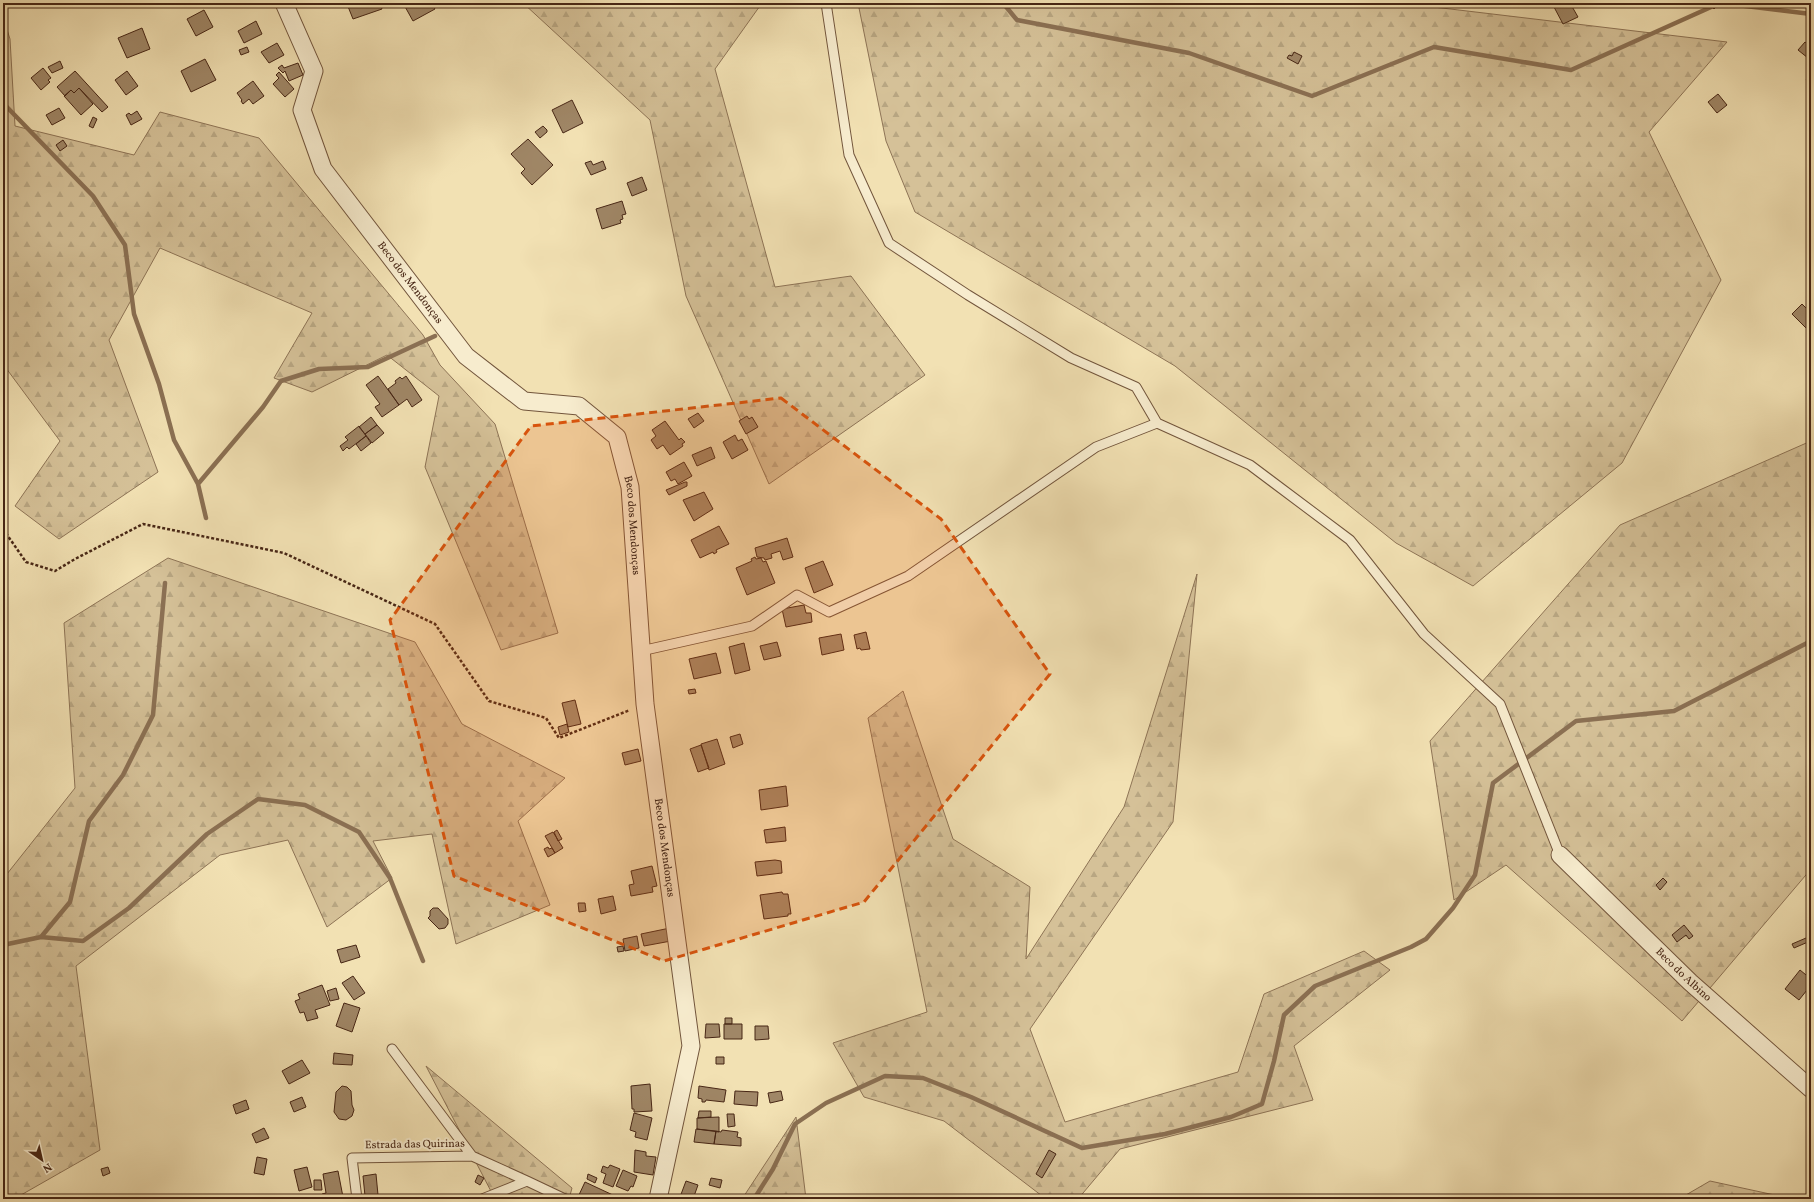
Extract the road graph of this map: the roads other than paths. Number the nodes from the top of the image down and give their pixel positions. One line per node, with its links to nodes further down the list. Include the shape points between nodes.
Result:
1 (284, 3): 4 (street, Beco dos Mendonças, via 314,71 302,110 323,169 452,338 466,356 524,401 579,406 617,437 630,486)
2 (826, 3): 3 (lane, via 849,155 889,243 1071,358 1136,387)
3 (1157, 423): 4 (lane, via 1096,447 908,576 829,612 796,595 752,626); 5 (lane, via 1250,465 1350,540 1424,634 1500,704)
4 (641, 651): 13 (street, Beco dos Mendonças, via 645,704 691,1046)
5 (1560, 855): 7 (street, Beco do Albino, via 1690,982)
6 (392, 1049): 8 (lane, Estrada das Quirinas)
7 (1811, 1089)
8 (472, 1156): 9 (lane, Estrada das Quirinas); 10 (lane, Estrada das Quirinas, via 352,1158)
9 (527, 1181): 11 (lane); 12 (lane, Estrada das Quirinas)
10 (357, 1199)
11 (482, 1199)
12 (565, 1199)
13 (658, 1199)

